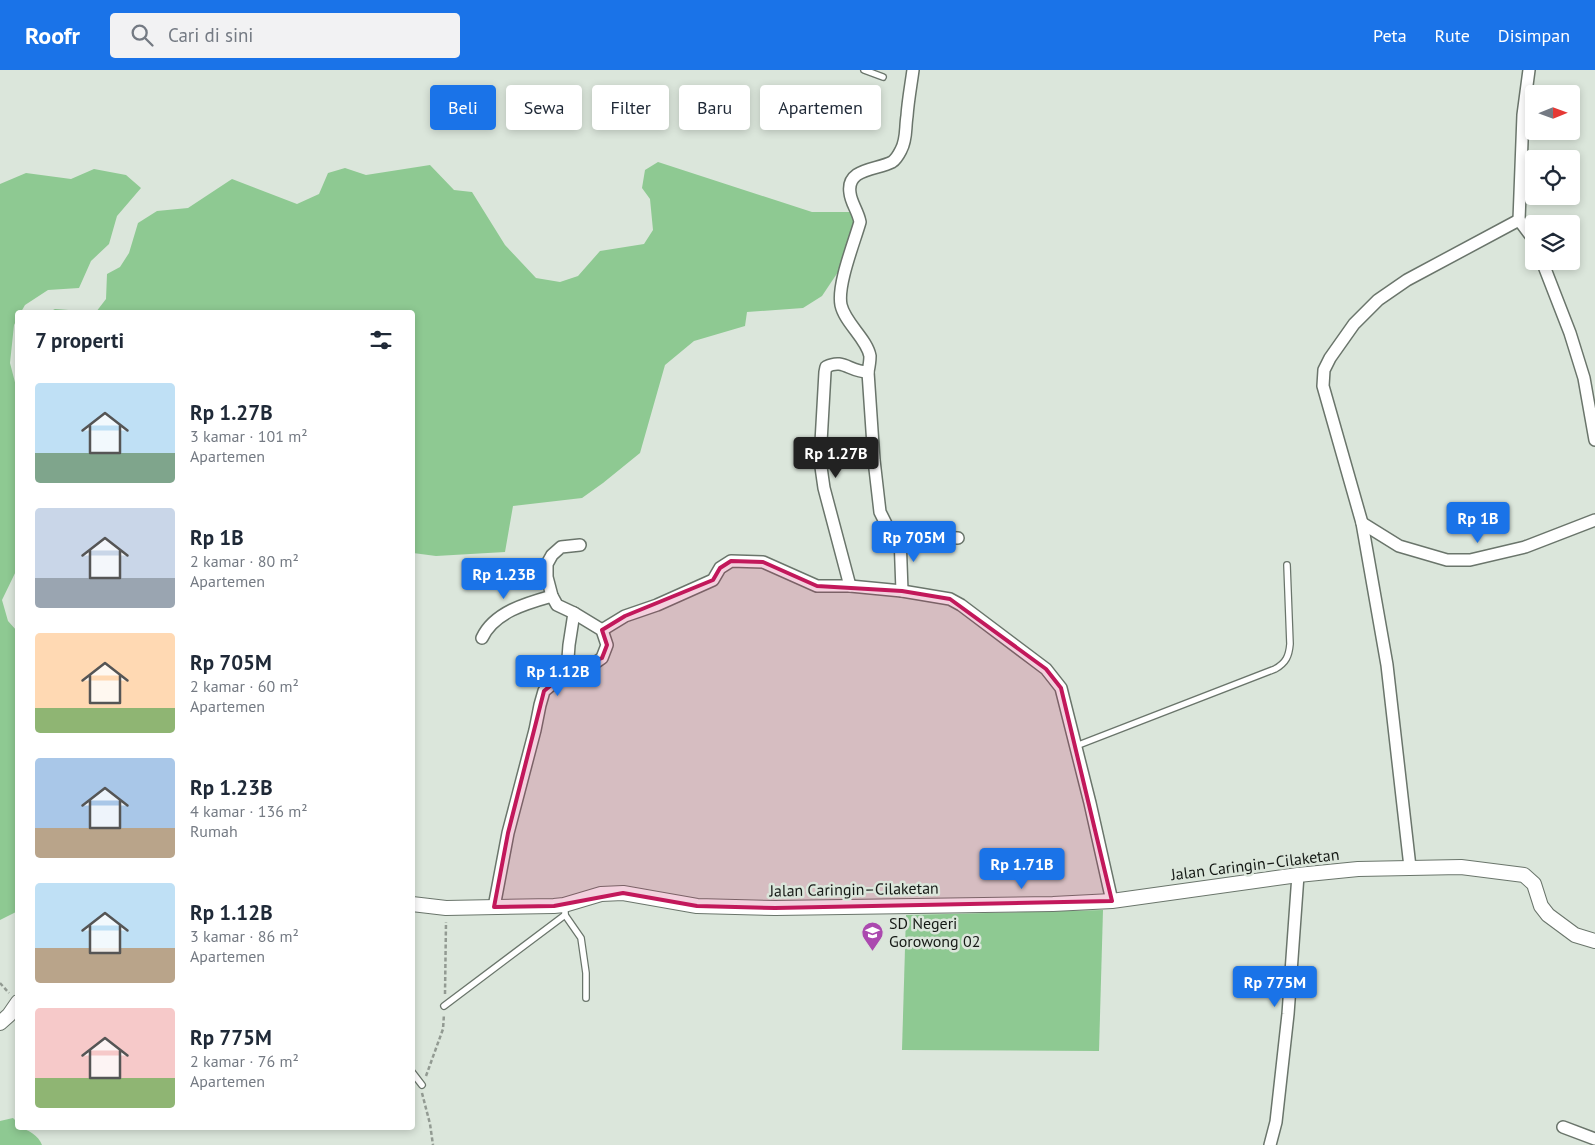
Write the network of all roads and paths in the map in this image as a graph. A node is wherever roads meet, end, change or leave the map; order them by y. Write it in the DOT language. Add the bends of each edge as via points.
graph roads {
  1 [pos="864,70"];
  2 [pos="913,70"];
  3 [pos="1529,70"];
  4 [pos="883,77"];
  5 [pos="1519,220"];
  6 [pos="1525,228"];
  7 [pos="1546,270"];
  8 [pos="868,372"];
  9 [pos="1595,440"];
  10 [pos="1595,520"];
  11 [pos="1362,523"];
  12 [pos="900,536"];
  13 [pos="958,538"];
  14 [pos="580,545"];
  15 [pos="1287,566"];
  16 [pos="850,586"];
  17 [pos="902,591"];
  18 [pos="552,596"];
  19 [pos="574,613"];
  20 [pos="602,630"];
  21 [pos="482,638"];
  22 [pos="568,672"];
  23 [pos="1076,746"];
  24 [pos="1410,867"];
  25 [pos="1298,875"];
  26 [pos="1112,900"];
  27 [pos="415,904"];
  28 [pos="494,907"];
  29 [pos="446,908"];
  30 [pos="565,910"];
  31 [pos="1595,941"];
  32 [pos="586,998"];
  33 [pos="15,1006"];
  34 [pos="444,1006"];
  35 [pos="0,1023"];
  36 [pos="415,1076"];
  37 [pos="422,1084"];
  38 [pos="1563,1127"];
  39 [pos="1595,1138"];
  40 [pos="432,1145"];
  41 [pos="1270,1145"];
  1 -- 4 [label="lane"];
  2 -- 8 [label="street" via="906,139 901,151 893,162 862,171 850,184 850,194 860,222 843,281 841,304 868,350"];
  3 -- 5 [label="street" via="1523,115"];
  5 -- 6 [label="street"];
  5 -- 11 [label="street" via="1407,280 1378,300 1354,324 1330,358 1322,386"];
  7 -- 9 [label="street" via="1584,378"];
  8 -- 12 [label="street" via="880,512 888,528"];
  8 -- 16 [label="street" via="834,363 826,367 825,372 820,460 824,488"];
  10 -- 11 [label="street" via="1525,547 1470,560 1447,560 1399,546"];
  11 -- 24 [label="street" via="1386,665"];
  12 -- 13 [label="street"];
  12 -- 17 [label="street"];
  14 -- 18 [label="street" via="561,547 552,555 547,578"];
  15 -- 23 [label="lane" via="1290,644 1289,655 1283,664"];
  16 -- 17 [label="street"];
  16 -- 20 [label="street" via="817,586 763,562 731,561 720,568 713,580 625,616"];
  17 -- 23 [label="street" via="950,599 962,605 1046,669 1061,688"];
  18 -- 19 [label="street" via="557,605"];
  18 -- 21 [label="street" via="522,604 487,628"];
  19 -- 20 [label="street"];
  19 -- 22 [label="street"];
  20 -- 22 [label="street" via="607,644 602,658 592,665"];
  22 -- 28 [label="street" via="544,692 508,833"];
  23 -- 26 [label="street"];
  24 -- 25 [label="street, Jalan Caringin–Cilaketan"];
  24 -- 31 [label="street, Jalan Caringin–Cilaketan" via="1461,867 1524,875 1534,884 1541,906 1548,915 1575,935"];
  25 -- 26 [label="street, Jalan Caringin–Cilaketan"];
  25 -- 41 [label="street" via="1287,1024 1276,1122"];
  26 -- 30 [label="street, Jalan Caringin–Cilaketan" via="775,908 697,906 623,892 601,894"];
  27 -- 29 [label="street, Jalan Caringin–Cilaketan"];
  28 -- 29 [label="street, Jalan Caringin–Cilaketan"];
  28 -- 30 [label="street, Jalan Caringin–Cilaketan"];
  29 -- 34 [label="path"];
  30 -- 32 [label="lane" via="581,938"];
  30 -- 34 [label="lane"];
  33 -- 35 [label="street"];
  34 -- 37 [label="path" via="443,1029"];
  36 -- 37 [label="lane"];
  37 -- 40 [label="path"];
  38 -- 39 [label="street"];
}
